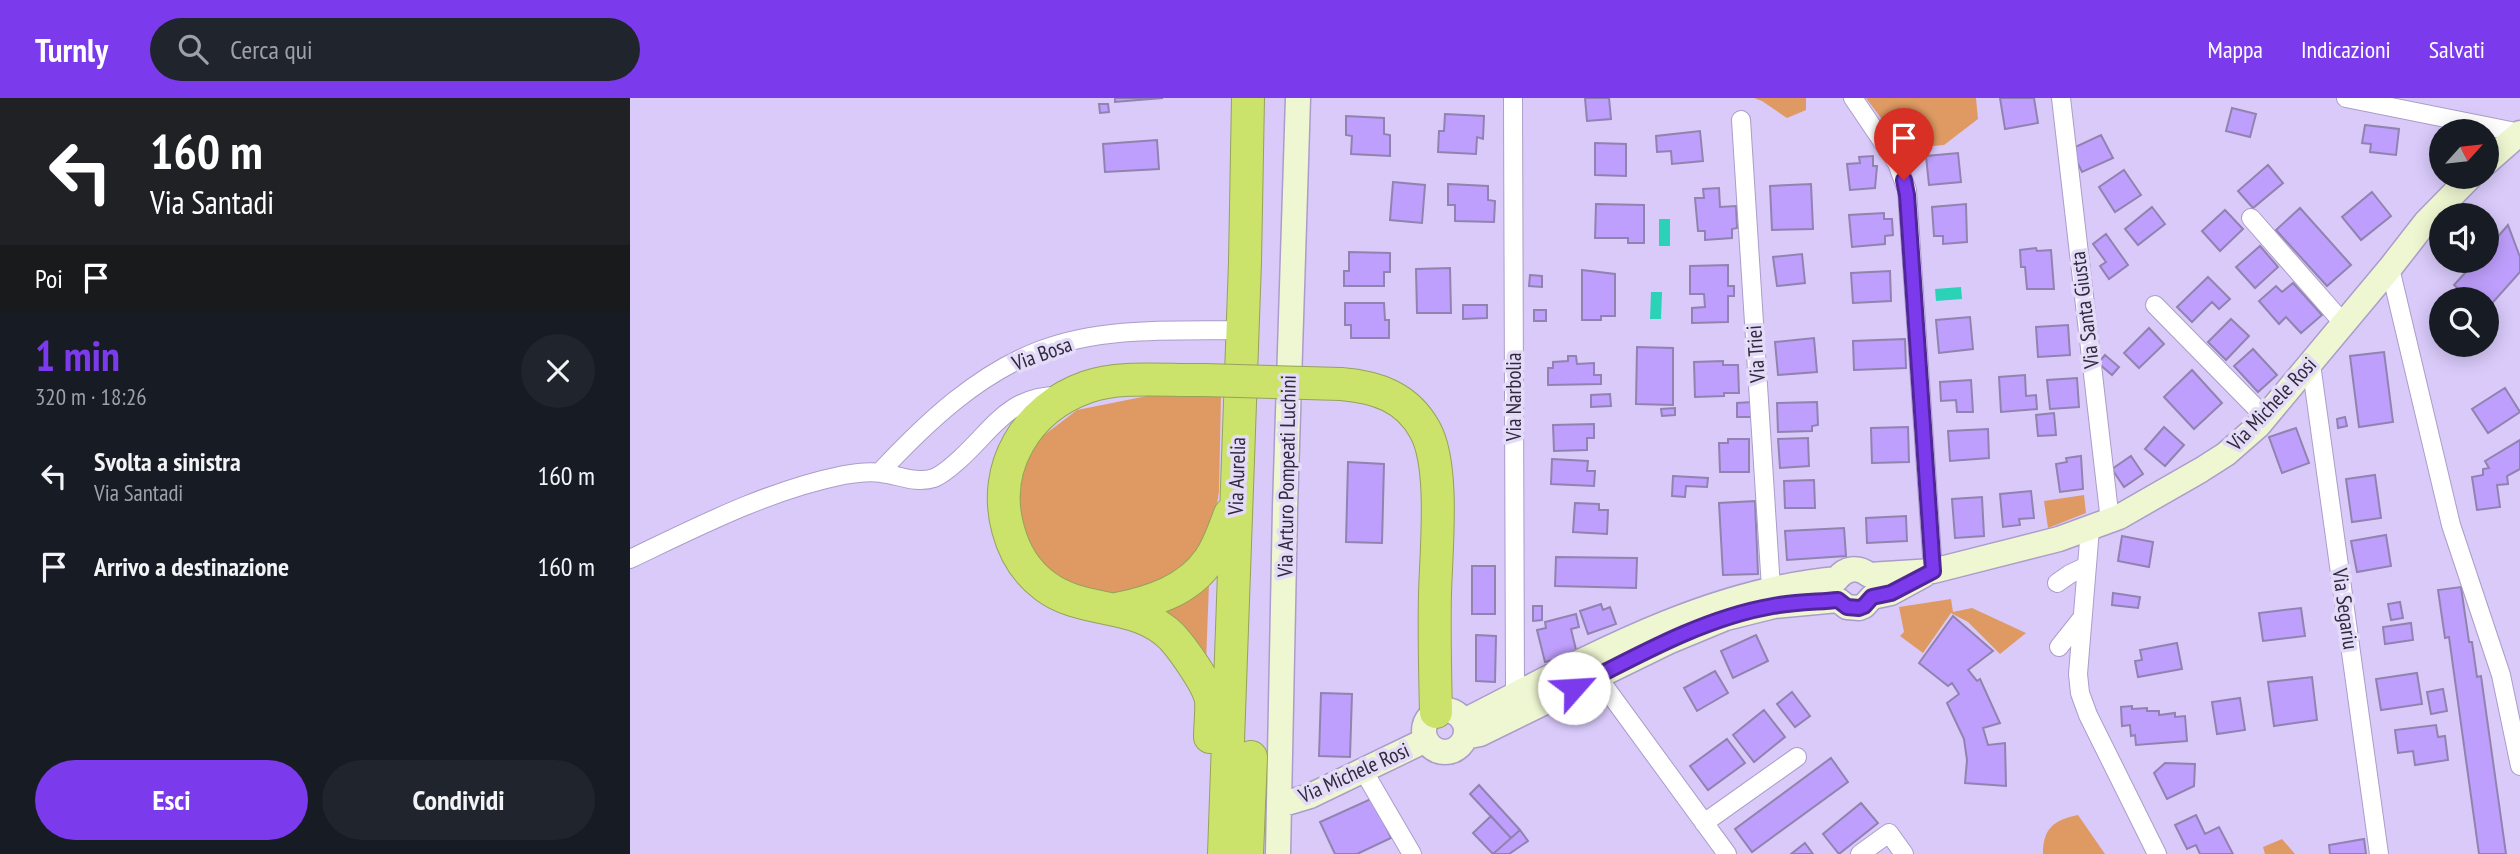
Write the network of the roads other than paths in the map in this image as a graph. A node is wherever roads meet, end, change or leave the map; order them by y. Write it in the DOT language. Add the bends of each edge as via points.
graph roads {
  1 [pos="1248,98"];
  2 [pos="1270,98"];
  3 [pos="1298,98"];
  4 [pos="1513,98"];
  5 [pos="1853,98"];
  6 [pos="2061,98"];
  7 [pos="2346,98"];
  8 [pos="1741,120"];
  9 [pos="2520,133"];
  10 [pos="2499,151"];
  11 [pos="2458,189"];
  12 [pos="2251,218"];
  13 [pos="2390,268"];
  14 [pos="2155,305"];
  15 [pos="2344,324"];
  16 [pos="1243,330"];
  17 [pos="2311,364"];
  18 [pos="1067,396"];
  19 [pos="2265,418"];
  20 [pos="880,472"];
  21 [pos="1236,500"];
  22 [pos="2100,525"];
  23 [pos="630,559"];
  24 [pos="2087,566"];
  25 [pos="1933,571"];
  26 [pos="2057,583"];
  27 [pos="1871,586"];
  28 [pos="1771,588"];
  29 [pos="1837,590"];
  30 [pos="1117,609"];
  31 [pos="2082,618"];
  32 [pos="2059,648"];
  33 [pos="1597,676"];
  34 [pos="1515,695"];
  35 [pos="1211,698"];
  36 [pos="1448,728"];
  37 [pos="1797,757"];
  38 [pos="2520,766"];
  39 [pos="1363,770"];
  40 [pos="1280,805"];
  41 [pos="1704,823"];
  42 [pos="1207,854"];
  43 [pos="1224,854"];
  44 [pos="1247,854"];
  45 [pos="1278,854"];
  46 [pos="1412,854"];
  47 [pos="1727,854"];
  48 [pos="1860,854"];
  49 [pos="1904,854"];
  50 [pos="2157,854"];
  51 [pos="2379,854"];
  1 -- 16 [label="highway, Via Aurelia"];
  2 -- 44 [label="highway, Via Aurelia"];
  3 -- 40 [label="street, Via Arturo Pompeati Luchini"];
  4 -- 34 [label="street, Via Narbolia"];
  5 -- 25 [label="street" via="1897,163 1907,190"];
  6 -- 22 [label="street, Via Santa Giusta"];
  7 -- 9 [label="street"];
  8 -- 28 [label="street, Via Triei"];
  9 -- 10 [label="street"];
  11 -- 13 [label="street, Via Michele Rosi"];
  12 -- 15 [label="street"];
  13 -- 15 [label="street, Via Michele Rosi"];
  13 -- 38 [label="street" via="2451,525 2505,688"];
  14 -- 19 [label="street"];
  15 -- 17 [label="street, Via Michele Rosi"];
  16 -- 20 [label="street, Via Bosa" via="1116,334 1041,350 961,396"];
  16 -- 21 [label="highway, Via Aurelia"];
  17 -- 19 [label="street, Via Michele Rosi"];
  17 -- 51 [label="street, Via Segariu"];
  18 -- 20 [label="street, Via Bosa" via="1035,397 1017,405 936,477 915,480"];
  18 -- 30 [label="highway" via="1027,428 1012,453 1004,482 1004,514 1023,563 1045,586 1068,599"];
  18 -- 36 [label="highway, bridge" via="1109,382 1204,380 1341,384 1379,390 1400,400 1417,418 1434,450 1434,645"];
  19 -- 22 [label="street, Via Michele Rosi" via="2201,471"];
  20 -- 23 [label="street, Via Bosa" via="804,485 729,512"];
  21 -- 30 [label="highway" via="1213,554 1195,575 1150,601"];
  21 -- 35 [label="highway" via="1220,587"];
  21 -- 43 [label="highway, Via Aurelia"];
  22 -- 24 [label="street, Via Santa Giusta"];
  22 -- 25 [label="street, Via Michele Rosi" via="2059,540"];
  24 -- 26 [label="street"];
  24 -- 31 [label="street, Via Santa Giusta"];
  25 -- 27 [label="street, Via Michele Rosi" via="1891,593"];
  27 -- 29 [label="street, Via Michele Rosi" via="1864,571 1852,569 1846,571"];
  27 -- 29 [label="street, Via Michele Rosi" via="1864,606 1853,608"];
  28 -- 29 [label="street, Via Michele Rosi"];
  28 -- 34 [label="street, Via Michele Rosi" via="1659,627"];
  29 -- 33 [label="street, Via Michele Rosi" via="1727,618"];
  30 -- 35 [label="highway" via="1156,624 1174,639"];
  31 -- 32 [label="street"];
  31 -- 50 [label="street, Via Santa Giusta" via="2078,674 2082,701"];
  33 -- 36 [label="street, Via Michele Rosi" via="1480,734"];
  33 -- 41 [label="street"];
  34 -- 36 [label="street, Via Michele Rosi"];
  35 -- 42 [label="highway"];
  36 -- 39 [label="street, Via Michele Rosi"];
  37 -- 41 [label="street"];
  39 -- 40 [label="street, Via Michele Rosi"];
  39 -- 46 [label="street"];
  40 -- 45 [label="street, Via Arturo Pompeati Luchini"];
  41 -- 47 [label="street"];
  48 -- 49 [label="street" via="1889,833"];
}
